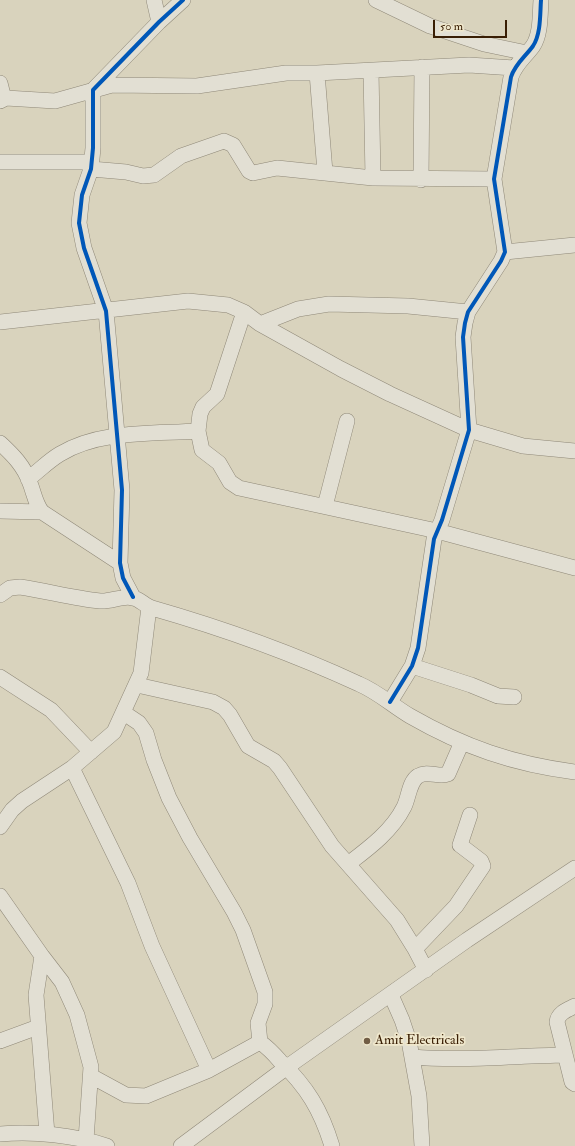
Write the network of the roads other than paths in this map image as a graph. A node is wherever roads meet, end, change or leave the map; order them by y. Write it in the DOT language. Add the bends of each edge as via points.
graph roads {
  1 [pos="154,0"];
  2 [pos="183,0"];
  3 [pos="376,0"];
  4 [pos="541,0"];
  5 [pos="158,22"];
  6 [pos="527,53"];
  7 [pos="422,67"];
  8 [pos="514,68"];
  9 [pos="371,71"];
  10 [pos="317,73"];
  11 [pos="0,83"];
  12 [pos="93,90"];
  13 [pos="3,99"];
  14 [pos="0,162"];
  15 [pos="91,165"];
  16 [pos="325,172"];
  17 [pos="373,178"];
  18 [pos="494,179"];
  19 [pos="421,180"];
  20 [pos="575,245"];
  21 [pos="505,252"];
  22 [pos="106,311"];
  23 [pos="244,312"];
  24 [pos="468,312"];
  25 [pos="0,322"];
  26 [pos="260,324"];
  27 [pos="347,421"];
  28 [pos="469,430"];
  29 [pos="198,431"];
  30 [pos="118,436"];
  31 [pos="0,443"];
  32 [pos="575,451"];
  33 [pos="28,479"];
  34 [pos="325,506"];
  35 [pos="0,511"];
  36 [pos="42,512"];
  37 [pos="437,531"];
  38 [pos="120,563"];
  39 [pos="575,568"];
  40 [pos="0,595"];
  41 [pos="133,598"];
  42 [pos="149,607"];
  43 [pos="412,666"];
  44 [pos="0,677"];
  45 [pos="137,685"];
  46 [pos="514,697"];
  47 [pos="390,702"];
  48 [pos="124,713"];
  49 [pos="462,742"];
  50 [pos="91,752"];
  51 [pos="72,768"];
  52 [pos="575,772"];
  53 [pos="470,815"];
  54 [pos="0,827"];
  55 [pos="348,864"];
  56 [pos="575,868"];
  57 [pos="0,896"];
  58 [pos="415,948"];
  59 [pos="42,956"];
  60 [pos="426,970"];
  61 [pos="391,995"];
  62 [pos="575,1006"];
  63 [pos="38,1027"];
  64 [pos="0,1041"];
  65 [pos="260,1042"];
  66 [pos="564,1055"];
  67 [pos="412,1057"];
  68 [pos="287,1067"];
  69 [pos="209,1070"];
  70 [pos="91,1076"];
  71 [pos="575,1084"];
  72 [pos="0,1134"];
  73 [pos="47,1134"];
  74 [pos="86,1140"];
  75 [pos="107,1146"];
  76 [pos="181,1146"];
  77 [pos="332,1146"];
  78 [pos="422,1146"];
  1 -- 5 [label="street"];
  2 -- 5 [label="street"];
  3 -- 6 [label="street" via="430,26 484,44"];
  4 -- 6 [label="street" via="538,33 534,45"];
  5 -- 12 [label="street"];
  6 -- 8 [label="street"];
  7 -- 8 [label="street" via="469,65"];
  7 -- 9 [label="street"];
  7 -- 19 [label="street"];
  8 -- 18 [label="street"];
  9 -- 10 [label="street"];
  9 -- 17 [label="street"];
  10 -- 12 [label="street" via="286,72 197,86 120,84"];
  10 -- 16 [label="street"];
  11 -- 13 [label="street"];
  12 -- 13 [label="street" via="55,101"];
  12 -- 15 [label="street"];
  14 -- 15 [label="street"];
  15 -- 16 [label="street" via="143,176 154,175 181,156 224,141 233,145 251,172 277,168"];
  15 -- 22 [label="street" via="82,195 79,223 84,248"];
  16 -- 17 [label="street"];
  17 -- 19 [label="street"];
  18 -- 19 [label="street"];
  18 -- 21 [label="street"];
  20 -- 21 [label="street"];
  21 -- 24 [label="street"];
  22 -- 23 [label="street" via="188,301 228,305"];
  22 -- 25 [label="street"];
  22 -- 30 [label="street"];
  23 -- 26 [label="street"];
  23 -- 29 [label="street" via="217,394 201,410"];
  24 -- 26 [label="street" via="408,306 329,304 298,309"];
  24 -- 28 [label="street" via="463,337"];
  26 -- 28 [label="street" via="390,394"];
  27 -- 34 [label="street"];
  28 -- 32 [label="street" via="524,446"];
  28 -- 37 [label="street"];
  29 -- 30 [label="street"];
  29 -- 34 [label="street" via="202,450 219,462 232,484 239,488"];
  30 -- 33 [label="street" via="96,440 66,451 53,458"];
  30 -- 38 [label="street" via="122,490"];
  31 -- 33 [label="street" via="22,465"];
  33 -- 36 [label="street" via="36,505"];
  34 -- 37 [label="street"];
  35 -- 36 [label="street"];
  36 -- 38 [label="street"];
  37 -- 39 [label="street"];
  37 -- 43 [label="street" via="432,548 419,641"];
  38 -- 41 [label="street" via="123,578"];
  40 -- 41 [label="street" via="10,588 20,587 102,601"];
  41 -- 42 [label="street"];
  42 -- 45 [label="street" via="143,665"];
  42 -- 47 [label="street" via="252,640 360,684"];
  43 -- 46 [label="street" via="464,682 498,696"];
  43 -- 47 [label="street"];
  44 -- 50 [label="street" via="51,710"];
  45 -- 48 [label="street"];
  45 -- 55 [label="street" via="213,702 224,708 248,746 274,761 280,768 332,846"];
  47 -- 49 [label="street" via="410,716"];
  48 -- 50 [label="street" via="114,732"];
  48 -- 65 [label="street" via="139,723 146,733 169,798 241,925 265,992 265,1004 258,1023"];
  49 -- 52 [label="street" via="525,764"];
  49 -- 55 [label="street" via="448,774 428,773 416,778 403,808 393,823 381,837"];
  50 -- 51 [label="street"];
  51 -- 54 [label="street" via="22,801"];
  51 -- 69 [label="street" via="128,883 152,946"];
  53 -- 58 [label="street" via="460,845 481,861 483,866 456,906"];
  55 -- 58 [label="street" via="390,910"];
  56 -- 60 [label="street"];
  57 -- 59 [label="street"];
  58 -- 60 [label="street"];
  59 -- 63 [label="street" via="36,990"];
  59 -- 70 [label="street" via="70,996 88,1050"];
  60 -- 61 [label="street"];
  61 -- 67 [label="street" via="406,1030"];
  61 -- 68 [label="street"];
  62 -- 66 [label="street" via="557,1018"];
  63 -- 64 [label="street"];
  63 -- 73 [label="street"];
  65 -- 68 [label="street"];
  65 -- 69 [label="street"];
  66 -- 67 [label="street" via="464,1060"];
  66 -- 71 [label="street" via="572,1082"];
  67 -- 78 [label="street" via="420,1104"];
  68 -- 76 [label="street"];
  68 -- 77 [label="street" via="295,1073 311,1096"];
  69 -- 70 [label="street" via="142,1097 122,1094"];
  70 -- 74 [label="street"];
  72 -- 73 [label="street"];
  73 -- 74 [label="street"];
  74 -- 75 [label="street"];
}
